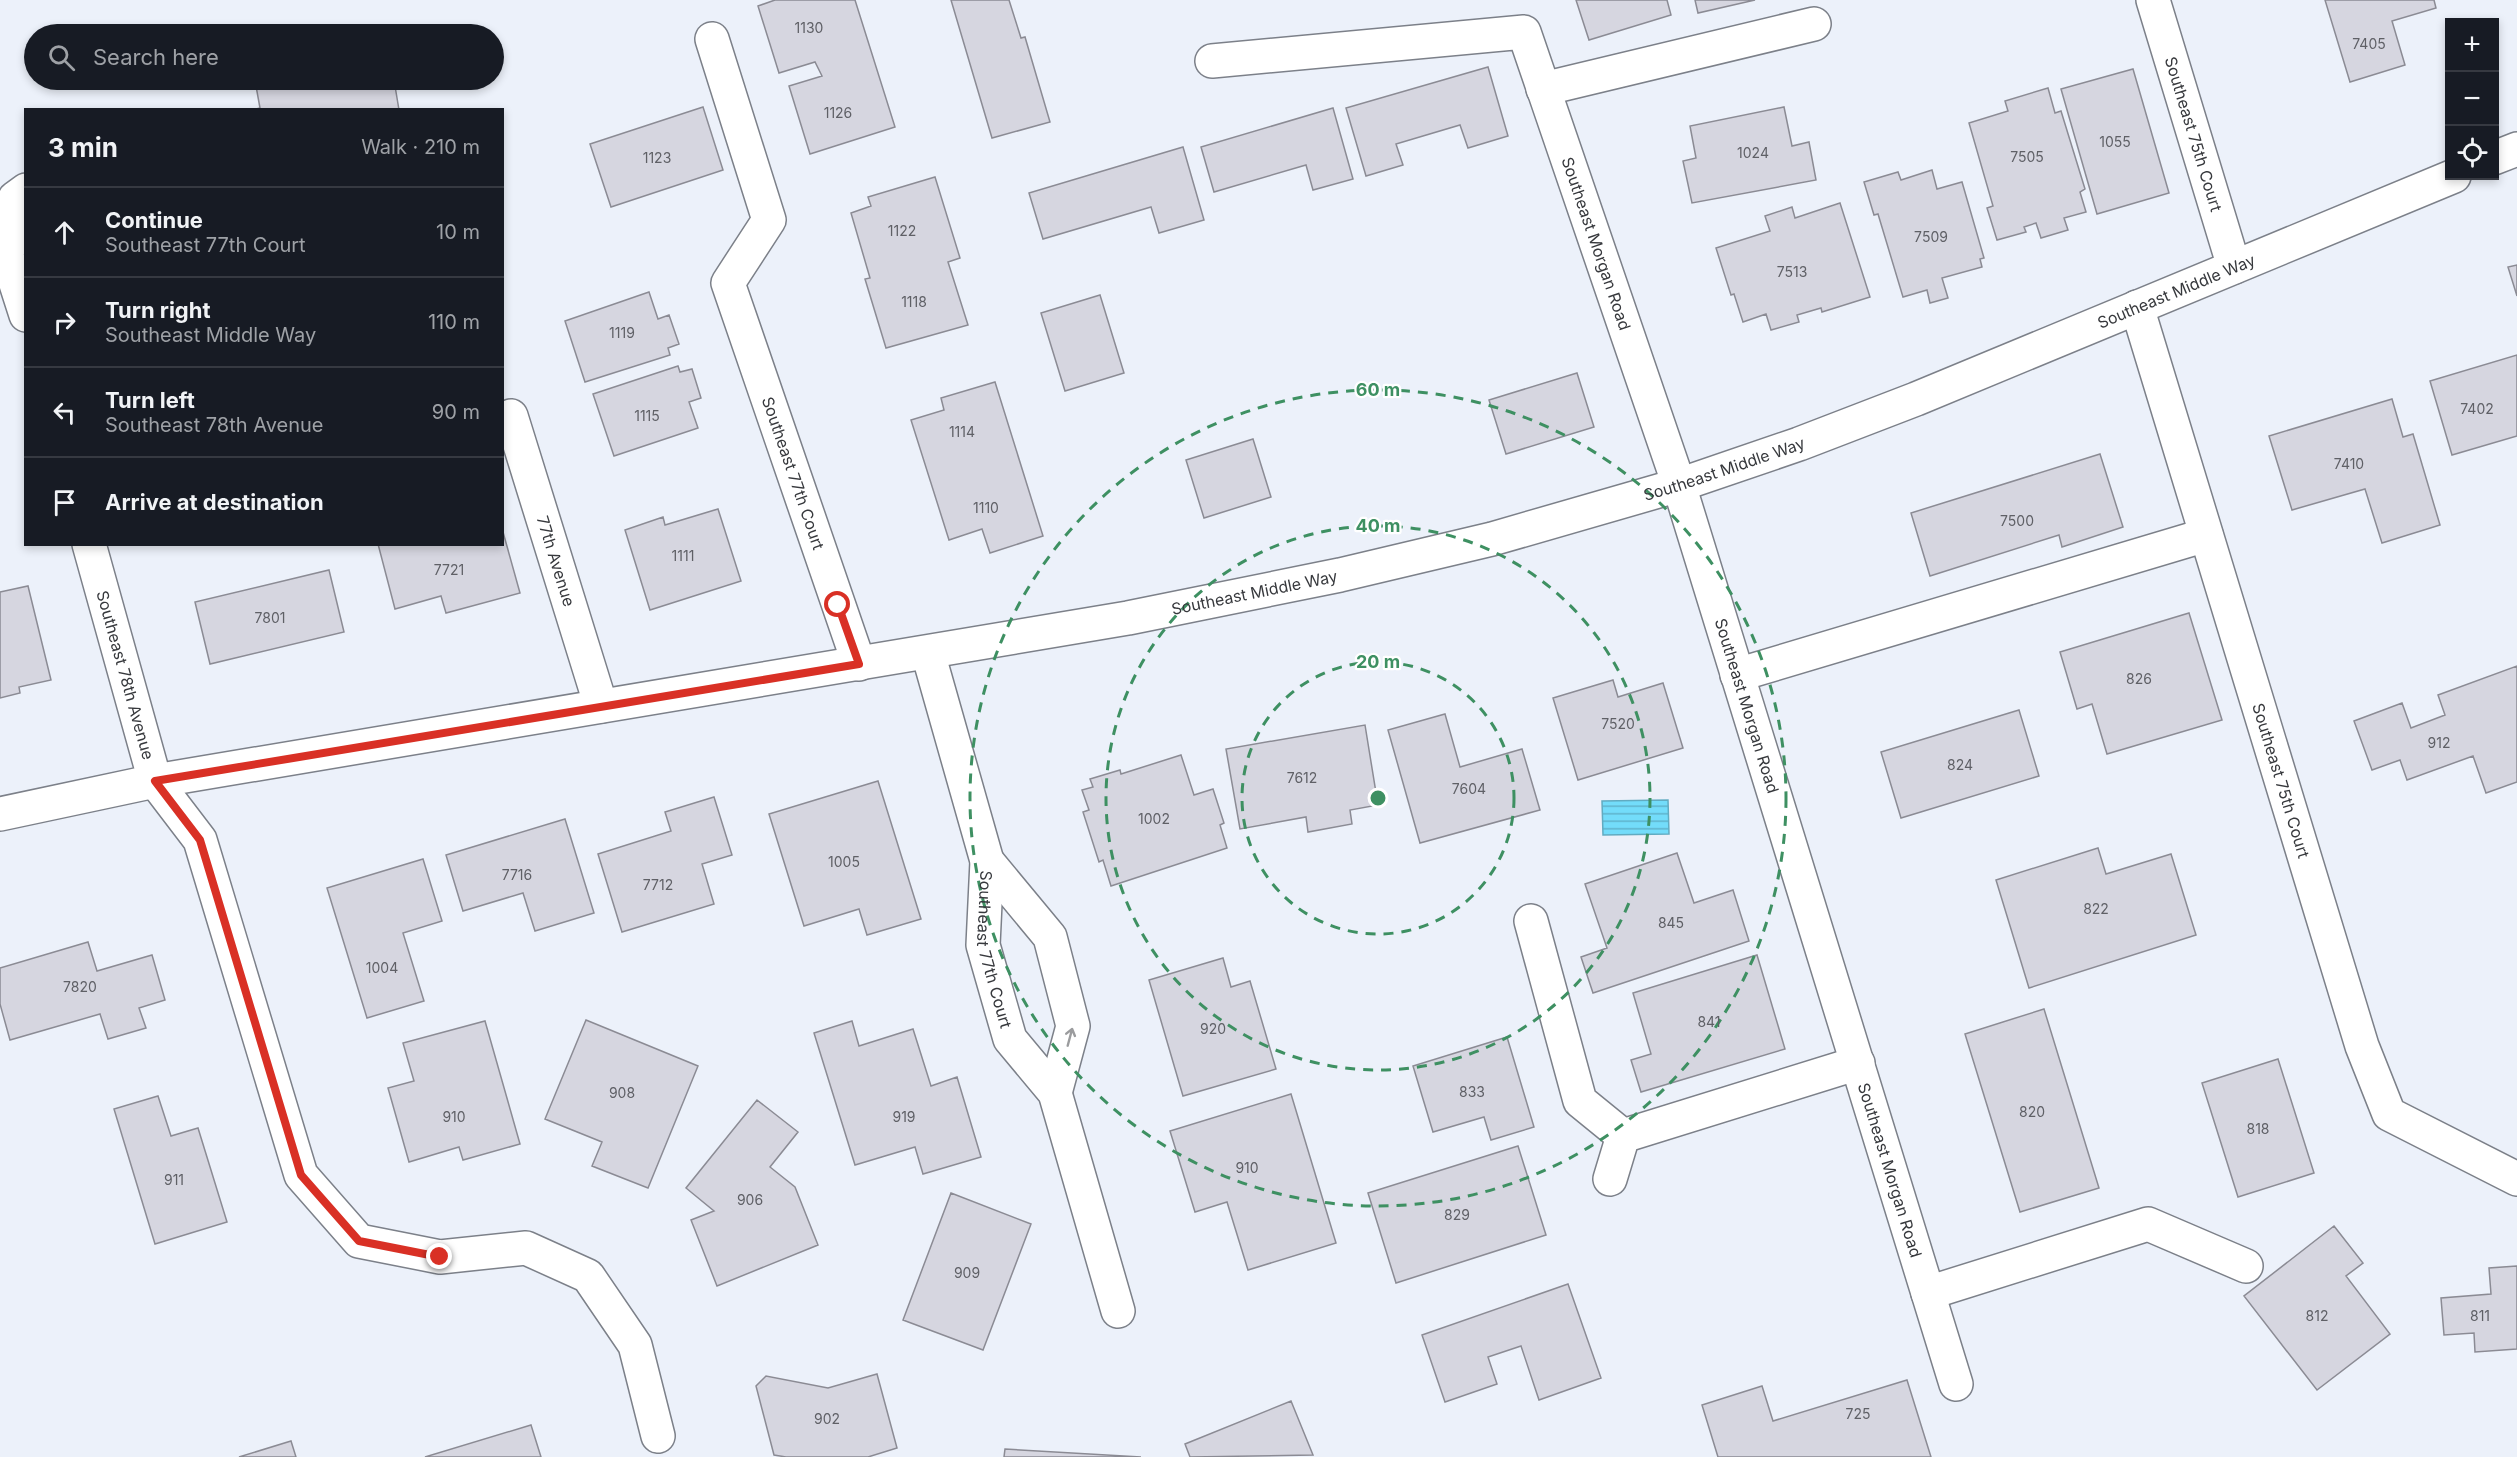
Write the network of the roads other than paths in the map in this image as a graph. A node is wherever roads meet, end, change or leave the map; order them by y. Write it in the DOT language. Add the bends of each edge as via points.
graph roads {
  1 [pos="2153,0"];
  2 [pos="1814,24"];
  3 [pos="712,39"];
  4 [pos="1212,61"];
  5 [pos="1543,89"];
  6 [pos="2517,149"];
  7 [pos="2499,156"];
  8 [pos="2445,180"];
  9 [pos="24,191"];
  10 [pos="2234,267"];
  11 [pos="2137,307"];
  12 [pos="24,309"];
  13 [pos="511,416"];
  14 [pos="1678,485"];
  15 [pos="2206,535"];
  16 [pos="90,546"];
  17 [pos="928,653"];
  18 [pos="859,664"];
  19 [pos="1737,675"];
  20 [pos="601,706"];
  21 [pos="155,781"];
  22 [pos="0,814"];
  23 [pos="987,861"];
  24 [pos="1531,921"];
  25 [pos="1858,1063"];
  26 [pos="1055,1093"];
  27 [pos="1623,1136"];
  28 [pos="1610,1179"];
  29 [pos="2517,1179"];
  30 [pos="2246,1266"];
  31 [pos="1928,1293"];
  32 [pos="1118,1311"];
  33 [pos="1956,1384"];
  34 [pos="658,1436"];
  1 -- 10 [label="street, Southeast 75th Court"];
  2 -- 5 [label="street"];
  3 -- 18 [label="street, Southeast 77th Court" via="769,220 728,283"];
  4 -- 5 [label="street, Southeast Morgan Road" via="1524,32"];
  5 -- 14 [label="street, Southeast Morgan Road"];
  6 -- 7 [label="street"];
  8 -- 10 [label="street, Southeast Middle Way"];
  9 -- 12 [label="street" via="15,198 7,256"];
  10 -- 11 [label="street, Southeast Middle Way"];
  11 -- 14 [label="street, Southeast Middle Way" via="1863,419"];
  11 -- 15 [label="street, Southeast 75th Court"];
  13 -- 20 [label="street, 77th Avenue"];
  14 -- 17 [label="street, Southeast Middle Way" via="1492,539 1340,575"];
  14 -- 19 [label="street, Southeast Morgan Road"];
  15 -- 19 [label="street"];
  15 -- 29 [label="street, Southeast 75th Court" via="2362,1047 2389,1114"];
  16 -- 21 [label="street, Southeast 78th Avenue"];
  17 -- 18 [label="street, Southeast Middle Way"];
  17 -- 23 [label="street, Southeast 77th Court"];
  18 -- 20 [label="street, Southeast Middle Way"];
  19 -- 25 [label="street, Southeast Morgan Road"];
  20 -- 21 [label="street, Southeast Middle Way"];
  21 -- 22 [label="street, Southeast Middle Way"];
  21 -- 34 [label="street, Southeast 78th Avenue" via="200,840 301,1175 359,1241 440,1257 526,1248 588,1276 635,1345"];
  23 -- 26 [label="street, Southeast 77th Court" via="983,945 1010,1039"];
  26 -- 23 [label="street, Southeast 77th Court, one-way" via="1073,1026 1050,937"];
  24 -- 27 [label="street" via="1580,1101"];
  25 -- 27 [label="street"];
  25 -- 31 [label="street, Southeast Morgan Road"];
  26 -- 32 [label="street, Southeast 77th Court"];
  27 -- 28 [label="street"];
  30 -- 31 [label="street" via="2148,1224"];
  31 -- 33 [label="street, Southeast Morgan Road"];
}
